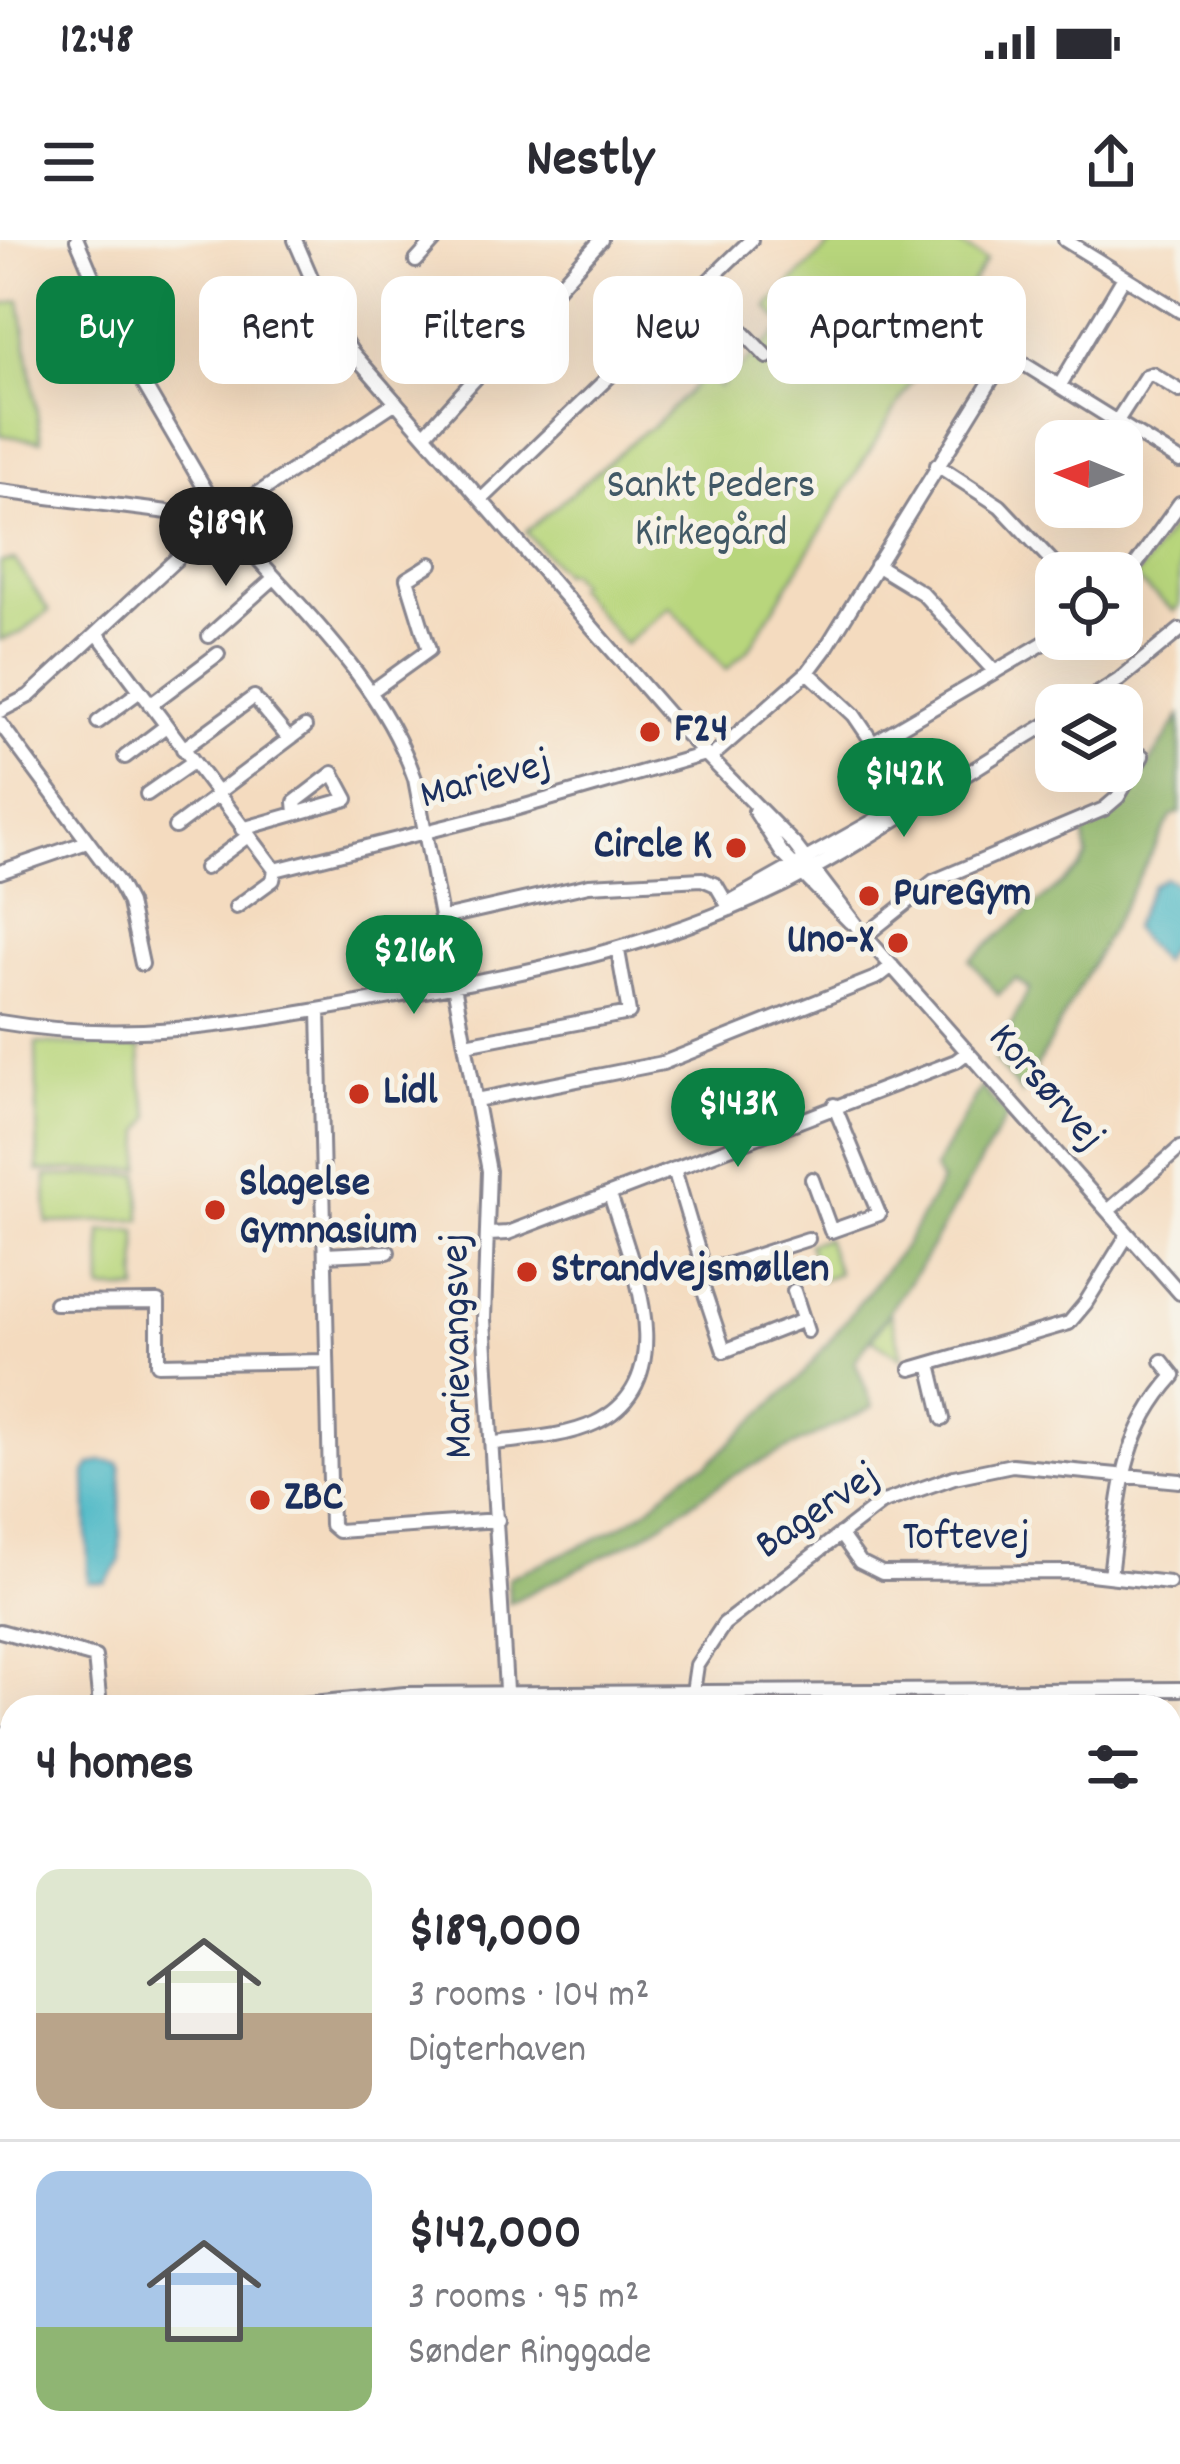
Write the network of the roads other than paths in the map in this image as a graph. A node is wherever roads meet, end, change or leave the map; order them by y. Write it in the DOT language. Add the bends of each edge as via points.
graph roads {
  1 [pos="77,240"];
  2 [pos="295,240"];
  3 [pos="436,240"];
  4 [pos="602,240"];
  5 [pos="751,240"];
  6 [pos="1065,240"];
  7 [pos="416,261"];
  8 [pos="714,276"];
  9 [pos="1124,277"];
  10 [pos="1180,311"];
  11 [pos="743,332"];
  12 [pos="767,357"];
  13 [pos="1026,364"];
  14 [pos="601,384"];
  15 [pos="988,384"];
  16 [pos="1060,385"];
  17 [pos="1180,391"];
  18 [pos="396,402"];
  19 [pos="1116,420"];
  20 [pos="1119,420"];
  21 [pos="425,434"];
  22 [pos="1143,437"];
  23 [pos="1180,460"];
  24 [pos="937,465"];
  25 [pos="0,491"];
  26 [pos="481,500"];
  27 [pos="1180,503"];
  28 [pos="233,510"];
  29 [pos="211,517"];
  30 [pos="231,529"];
  31 [pos="1043,552"];
  32 [pos="1143,555"];
  33 [pos="431,564"];
  34 [pos="876,565"];
  35 [pos="274,578"];
  36 [pos="1180,630"];
  37 [pos="97,633"];
  38 [pos="209,636"];
  39 [pos="1035,648"];
  40 [pos="218,654"];
  41 [pos="808,672"];
  42 [pos="995,672"];
  43 [pos="1111,684"];
  44 [pos="140,691"];
  45 [pos="372,691"];
  46 [pos="150,705"];
  47 [pos="0,711"];
  48 [pos="0,722"];
  49 [pos="98,722"];
  50 [pos="166,726"];
  51 [pos="305,727"];
  52 [pos="1035,731"];
  53 [pos="290,739"];
  54 [pos="183,749"];
  55 [pos="708,756"];
  56 [pos="125,757"];
  57 [pos="193,761"];
  58 [pos="968,770"];
  59 [pos="1121,792"];
  60 [pos="147,794"];
  61 [pos="217,794"];
  62 [pos="296,813"];
  63 [pos="176,826"];
  64 [pos="426,831"];
  65 [pos="245,832"];
  66 [pos="87,842"];
  67 [pos="803,866"];
  68 [pos="205,868"];
  69 [pos="279,871"];
  70 [pos="0,872"];
  71 [pos="236,908"];
  72 [pos="725,909"];
  73 [pos="443,918"];
  74 [pos="862,933"];
  75 [pos="618,951"];
  76 [pos="142,964"];
  77 [pos="892,966"];
  78 [pos="455,986"];
  79 [pos="319,1010"];
  80 [pos="0,1022"];
  81 [pos="466,1044"];
  82 [pos="968,1052"];
  83 [pos="476,1100"];
  84 [pos="834,1105"];
  85 [pos="1180,1148"];
  86 [pos="674,1169"];
  87 [pos="812,1179"];
  88 [pos="610,1194"];
  89 [pos="1108,1211"];
  90 [pos="489,1234"];
  91 [pos="1128,1234"];
  92 [pos="808,1239"];
  93 [pos="388,1252"];
  94 [pos="325,1255"];
  95 [pos="703,1268"];
  96 [pos="794,1291"];
  97 [pos="1180,1293"];
  98 [pos="56,1303"];
  99 [pos="327,1361"];
  100 [pos="1162,1361"];
  101 [pos="930,1364"];
  102 [pos="911,1369"];
  103 [pos="943,1419"];
  104 [pos="494,1443"];
  105 [pos="1124,1474"];
  106 [pos="1180,1481"];
  107 [pos="498,1520"];
  108 [pos="840,1534"];
  109 [pos="1110,1576"];
  110 [pos="1168,1583"];
  111 [pos="0,1631"];
  112 [pos="1180,1689"];
  113 [pos="1021,1690"];
  114 [pos="787,1691"];
  115 [pos="507,1692"];
  116 [pos="693,1692"];
  117 [pos="99,1695"];
  118 [pos="400,1695"];
  119 [pos="787,1695"];
  120 [pos="1021,1695"];
  1 -- 29 [label="street"];
  2 -- 18 [label="street, Korsørvej" via="340,336"];
  3 -- 7 [label="street"];
  4 -- 21 [label="street"];
  5 -- 8 [label="street"];
  6 -- 9 [label="street"];
  9 -- 10 [label="street"];
  9 -- 16 [label="street"];
  11 -- 12 [label="street"];
  13 -- 16 [label="street"];
  14 -- 26 [label="street"];
  15 -- 24 [label="street"];
  16 -- 19 [label="street"];
  17 -- 20 [label="street" via="1146,376"];
  18 -- 21 [label="street, Korsørvej"];
  18 -- 28 [label="street"];
  21 -- 26 [label="street, Korsørvej"];
  22 -- 23 [label="street"];
  24 -- 31 [label="street" via="1000,506"];
  24 -- 34 [label="street"];
  25 -- 29 [label="street"];
  26 -- 55 [label="street, Korsørvej"];
  27 -- 32 [label="street"];
  28 -- 29 [label="street" via="225,505"];
  28 -- 30 [label="street"];
  29 -- 30 [label="street" via="221,532"];
  29 -- 37 [label="street"];
  30 -- 35 [label="street, Marievangsvej"];
  33 -- 45 [label="street" via="406,580 429,650"];
  34 -- 41 [label="street"];
  34 -- 42 [label="street" via="922,593"];
  35 -- 38 [label="street"];
  35 -- 45 [label="street, Marievangsvej"];
  36 -- 43 [label="street"];
  37 -- 44 [label="street"];
  37 -- 47 [label="street" via="29,696"];
  39 -- 42 [label="street"];
  40 -- 46 [label="street"];
  41 -- 42 [label="street" via="873,743"];
  41 -- 55 [label="street"];
  44 -- 46 [label="street"];
  44 -- 49 [label="street"];
  45 -- 64 [label="street, Marievangsvej" via="404,746"];
  46 -- 50 [label="street"];
  48 -- 66 [label="street"];
  50 -- 54 [label="street"];
  50 -- 56 [label="street"];
  51 -- 53 [label="street"];
  52 -- 58 [label="street"];
  53 -- 54 [label="street" via="257,700"];
  53 -- 61 [label="street"];
  54 -- 57 [label="street"];
  55 -- 64 [label="street, Marievej"];
  55 -- 67 [label="street, Korsørvej"];
  57 -- 60 [label="street"];
  57 -- 61 [label="street"];
  58 -- 67 [label="street"];
  58 -- 67 [label="street"];
  59 -- 74 [label="street" via="1104,809 934,881"];
  61 -- 63 [label="street"];
  61 -- 65 [label="street"];
  62 -- 65 [label="street"];
  64 -- 69 [label="street, Marievej"];
  64 -- 73 [label="street, Marievangsvej"];
  65 -- 68 [label="street"];
  65 -- 69 [label="street"];
  66 -- 70 [label="street"];
  66 -- 76 [label="street" via="129,903"];
  67 -- 72 [label="street"];
  67 -- 72 [label="street"];
  67 -- 74 [label="street, Korsørvej"];
  69 -- 71 [label="street"];
  72 -- 73 [label="street" via="716,885 702,879 589,885"];
  72 -- 75 [label="street"];
  73 -- 78 [label="street, Marievangsvej"];
  74 -- 77 [label="street, Korsørvej"];
  75 -- 78 [label="street"];
  75 -- 81 [label="street" via="629,1013"];
  77 -- 82 [label="street, Korsørvej"];
  77 -- 83 [label="street" via="663,1064"];
  78 -- 79 [label="street"];
  78 -- 81 [label="street, Marievangsvej"];
  79 -- 80 [label="street" via="143,1033"];
  79 -- 94 [label="street"];
  81 -- 83 [label="street, Marievangsvej"];
  82 -- 84 [label="street"];
  82 -- 89 [label="street, Korsørvej"];
  83 -- 90 [label="street, Marievangsvej"];
  84 -- 86 [label="street"];
  84 -- 87 [label="street" via="879,1214 831,1231"];
  85 -- 89 [label="street"];
  86 -- 88 [label="street"];
  86 -- 95 [label="street"];
  88 -- 90 [label="street"];
  88 -- 104 [label="street" via="642,1310 638,1380 598,1422"];
  89 -- 91 [label="street, Korsørvej"];
  90 -- 104 [label="street, Marievangsvej" via="484,1319"];
  91 -- 97 [label="street, Korsørvej"];
  91 -- 101 [label="street" via="1069,1322"];
  92 -- 95 [label="street"];
  93 -- 94 [label="street"];
  94 -- 99 [label="street"];
  95 -- 96 [label="street" via="724,1351 805,1325"];
  98 -- 99 [label="street" via="158,1302 158,1364"];
  99 -- 107 [label="street" via="333,1528"];
  100 -- 105 [label="street" via="1174,1376 1141,1418"];
  101 -- 102 [label="street"];
  101 -- 103 [label="street"];
  104 -- 107 [label="street, Marievangsvej"];
  105 -- 106 [label="street, Bagervej"];
  105 -- 108 [label="street, Bagervej" via="988,1467 897,1495"];
  105 -- 109 [label="street"];
  107 -- 115 [label="street, Marievangsvej"];
  108 -- 109 [label="street, Toftevej" via="860,1562 882,1574"];
  108 -- 116 [label="street, Bagervej" via="724,1624 697,1665"];
  109 -- 110 [label="street, Toftevej"];
  111 -- 117 [label="street" via="95,1657"];
  112 -- 113 [label="street"];
  113 -- 114 [label="street"];
  113 -- 120 [label="street"];
  114 -- 116 [label="street"];
  114 -- 119 [label="street"];
  115 -- 116 [label="street"];
  115 -- 118 [label="street"];
}
